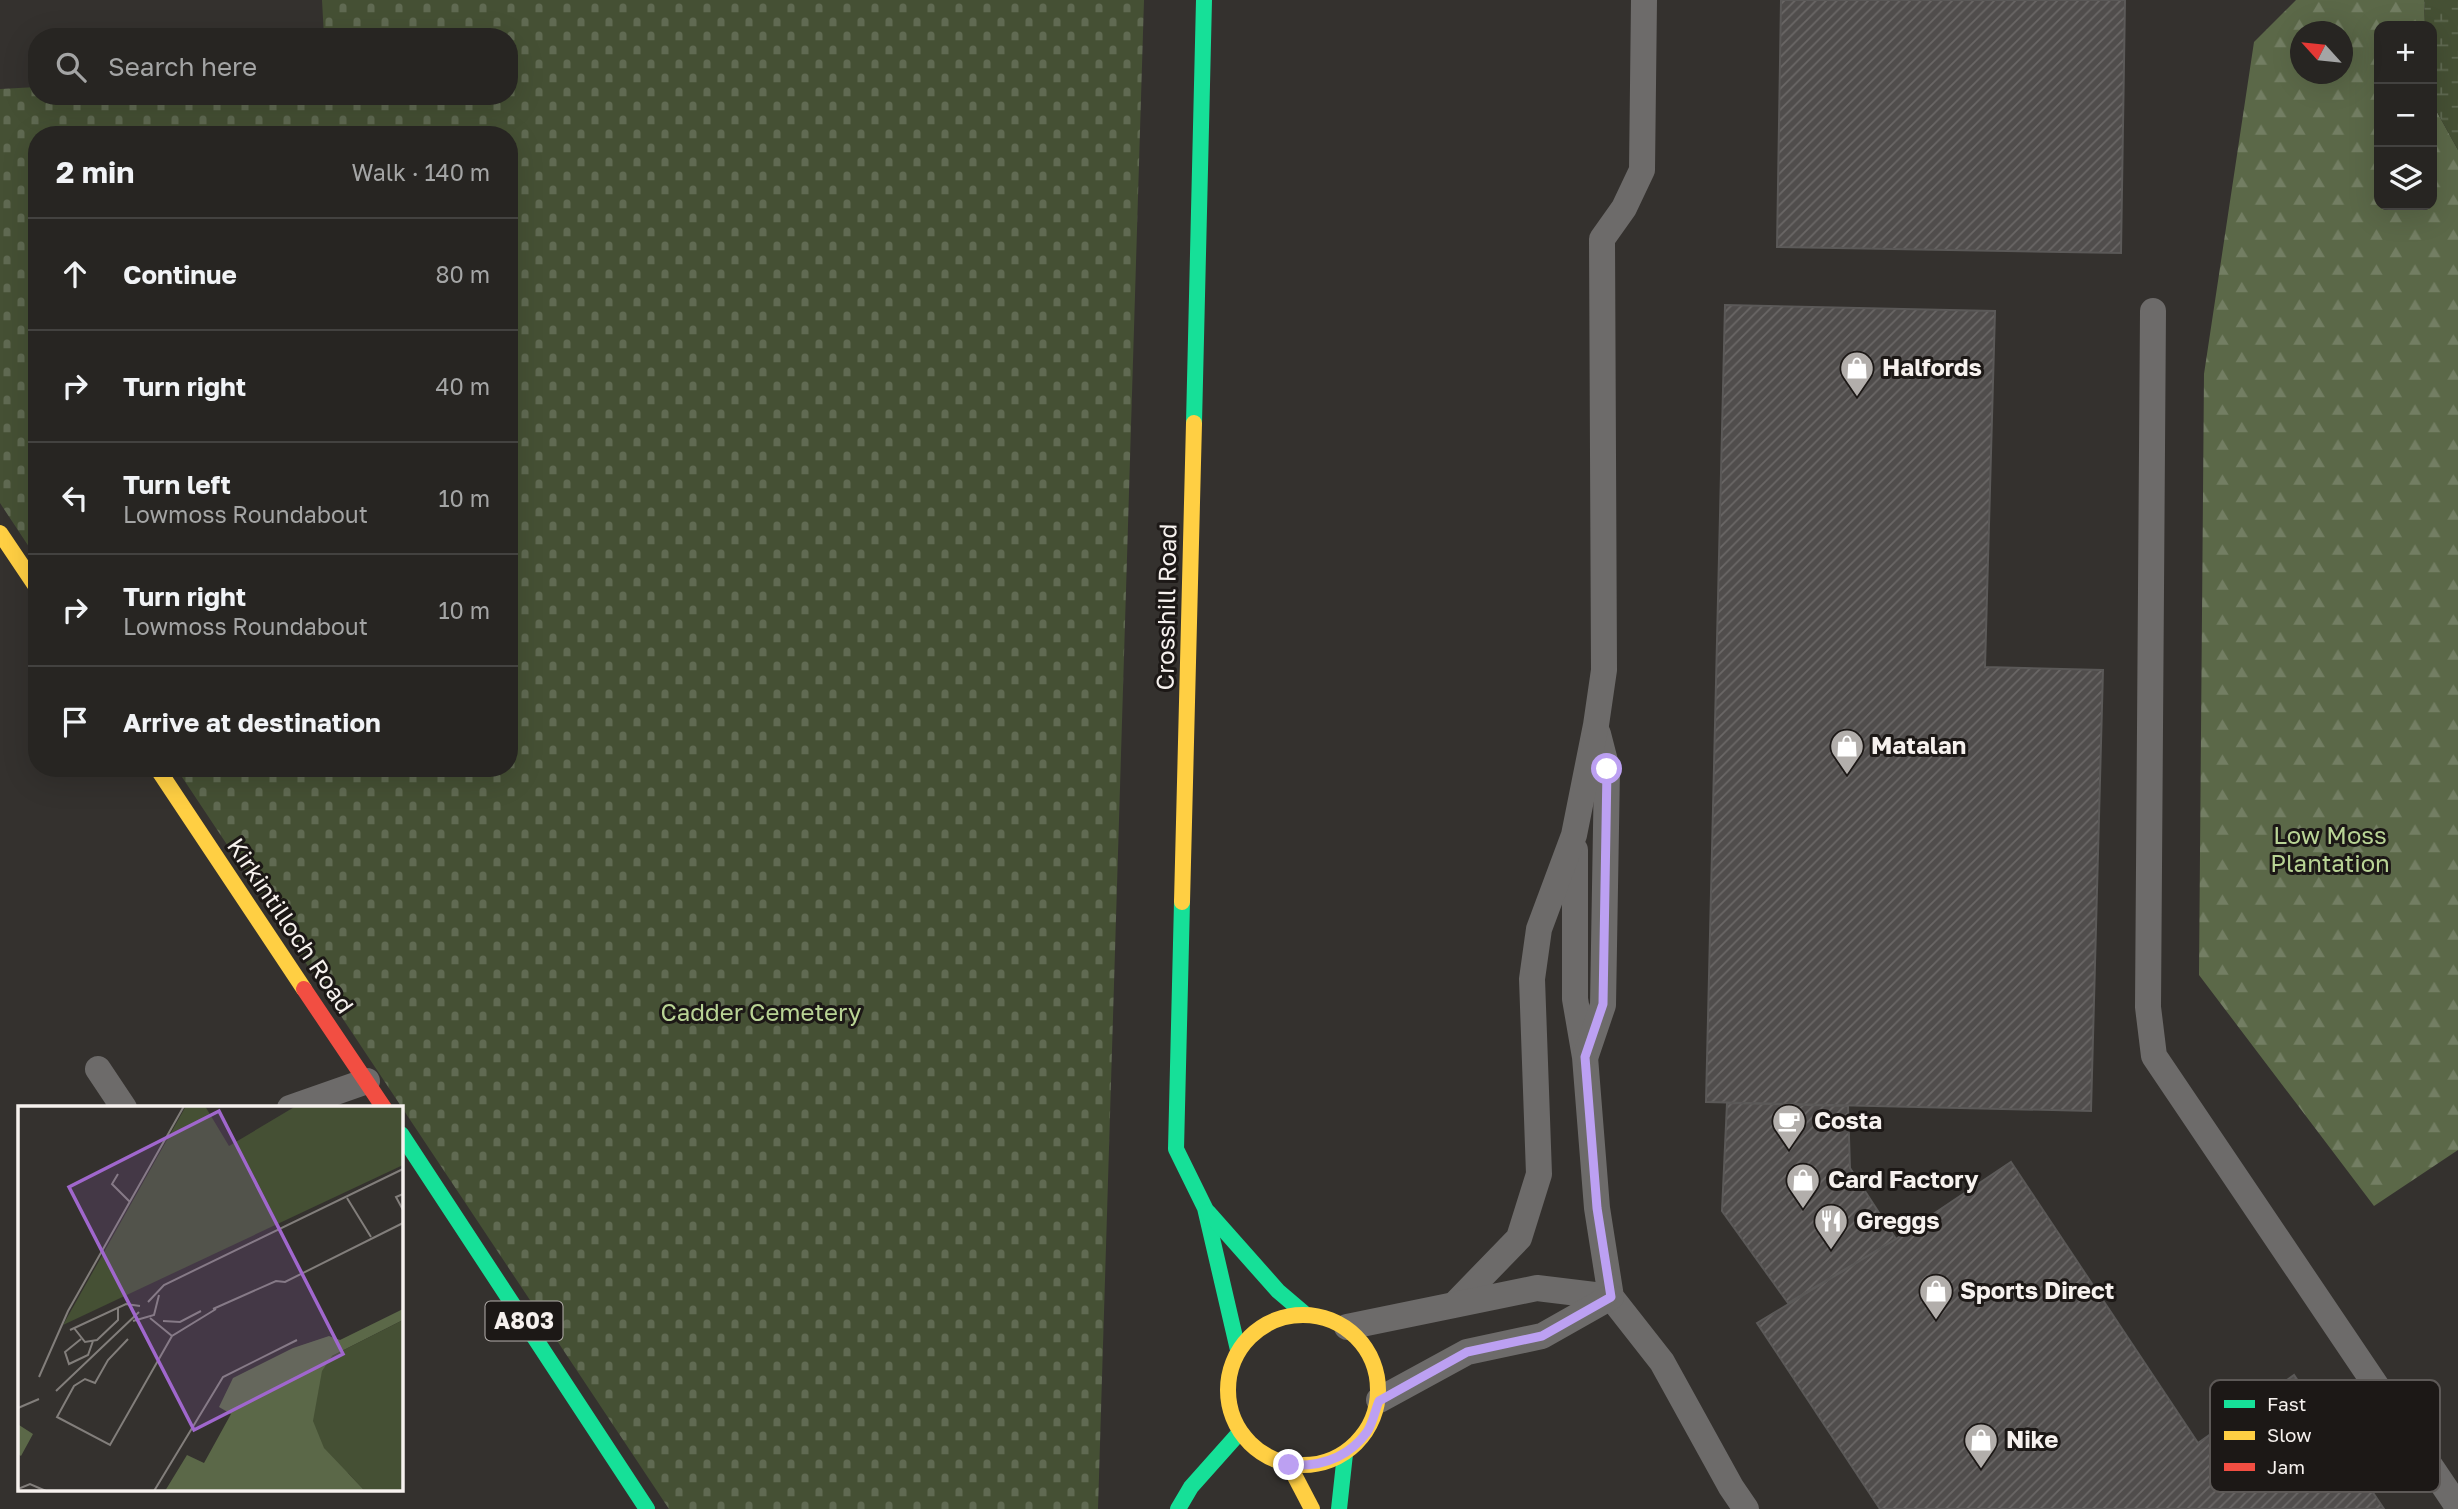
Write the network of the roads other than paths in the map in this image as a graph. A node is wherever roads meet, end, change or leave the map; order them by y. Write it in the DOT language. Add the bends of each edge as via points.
graph roads {
  1 [pos="1204,0"];
  2 [pos="1644,0"];
  3 [pos="2153,311"];
  4 [pos="0,533"];
  5 [pos="28,575"];
  6 [pos="1596,724"];
  7 [pos="163,777"];
  8 [pos="1574,835"];
  9 [pos="1585,1057"];
  10 [pos="99,1069"];
  11 [pos="366,1081"];
  12 [pos="123,1106"];
  13 [pos="296,1106"];
  14 [pos="383,1106"];
  15 [pos="402,1136"];
  16 [pos="1205,1208"];
  17 [pos="1611,1297"];
  18 [pos="1455,1304"];
  19 [pos="1305,1314"];
  20 [pos="1347,1327"];
  21 [pos="1238,1350"];
  22 [pos="2372,1380"];
  23 [pos="1379,1401"];
  24 [pos="1240,1432"];
  25 [pos="1345,1454"];
  26 [pos="1289,1465"];
  27 [pos="2440,1481"];
  28 [pos="2458,1507"];
  29 [pos="647,1509"];
  30 [pos="1178,1509"];
  31 [pos="1312,1509"];
  32 [pos="1339,1509"];
  33 [pos="1746,1509"];
  1 -- 16 [label="main road, Crosshill Road" via="1176,1150"];
  2 -- 6 [label="lane" via="1643,170 1602,239 1604,670"];
  3 -- 22 [label="lane" via="2148,1007 2154,1056"];
  4 -- 5 [label="main road"];
  6 -- 8 [label="lane"];
  6 -- 9 [label="lane" via="1607,769 1603,1004"];
  7 -- 11 [label="main road, Kirkintilloch Road"];
  8 -- 9 [label="lane" via="1575,999"];
  8 -- 18 [label="lane" via="1539,929 1532,979 1539,1174 1519,1238"];
  9 -- 17 [label="lane" via="1597,1208"];
  10 -- 12 [label="lane"];
  11 -- 13 [label="lane"];
  11 -- 14 [label="main road, Kirkintilloch Road"];
  15 -- 29 [label="main road, A803"];
  16 -- 19 [label="main road, Crosshill Road" via="1278,1291"];
  16 -- 21 [label="main road, Crosshill Road"];
  17 -- 18 [label="lane" via="1537,1288"];
  17 -- 23 [label="lane" via="1542,1336 1467,1352"];
  17 -- 33 [label="lane" via="1662,1362"];
  18 -- 20 [label="lane"];
  19 -- 20 [label="main road"];
  19 -- 21 [label="main road" via="1279,1318 1256,1331"];
  20 -- 23 [label="main road" via="1373,1360"];
  21 -- 24 [label="main road" via="1228,1377 1229,1406"];
  23 -- 25 [label="main road" via="1368,1431"];
  24 -- 26 [label="main road" via="1253,1447"];
  24 -- 30 [label="main road" via="1191,1487"];
  25 -- 26 [label="main road" via="1308,1466"];
  25 -- 32 [label="main road"];
  26 -- 31 [label="main road"];
  27 -- 28 [label="lane"];
}
